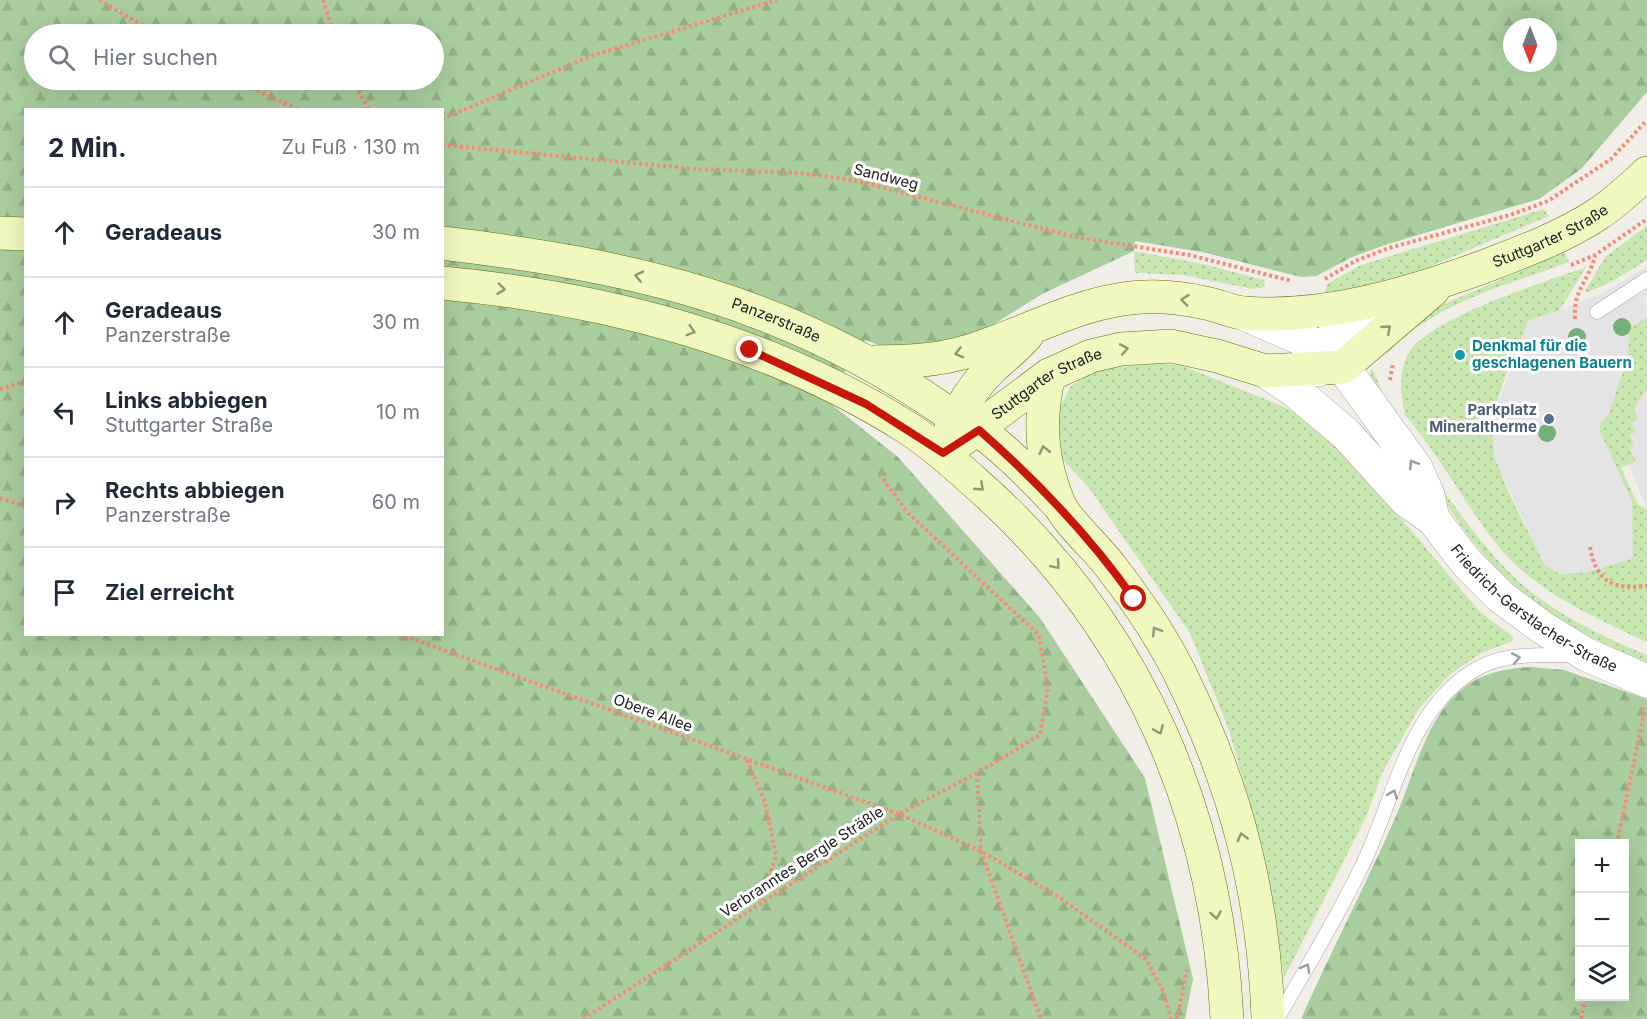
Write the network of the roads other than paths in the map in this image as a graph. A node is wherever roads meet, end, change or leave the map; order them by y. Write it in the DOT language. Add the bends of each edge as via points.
graph roads {
  1 [pos="1647,173"];
  2 [pos="0,233"];
  3 [pos="24,234"];
  4 [pos="444,243"];
  5 [pos="1647,279"];
  6 [pos="444,283"];
  7 [pos="1442,283"];
  8 [pos="1379,300"];
  9 [pos="1597,312"];
  10 [pos="1242,313"];
  11 [pos="1034,326"];
  12 [pos="870,362"];
  13 [pos="1328,362"];
  14 [pos="1264,371"];
  15 [pos="1049,375"];
  16 [pos="1322,413"];
  17 [pos="967,424"];
  18 [pos="943,453"];
  19 [pos="1060,506"];
  20 [pos="1433,519"];
  21 [pos="1587,655"];
  22 [pos="1647,681"];
  23 [pos="1227,1019"];
  24 [pos="1268,1019"];
  25 [pos="1277,1019"];
  1 -- 7 [label="main road, Stuttgarter Straße" via="1599,213 1563,233"];
  2 -- 3 [label="main road"];
  12 -- 4 [label="main road, Panzerstraße, one-way" via="810,332 725,299 658,280 527,253"];
  5 -- 9 [label="lane"];
  6 -- 18 [label="main road, one-way" via="514,291 614,311 750,350 866,404"];
  7 -- 8 [label="main road, Stuttgarter Straße"];
  13 -- 7 [label="main road, Stuttgarter Straße, one-way"];
  8 -- 10 [label="main road, Stuttgarter Straße" via="1328,308"];
  8 -- 13 [label="street, Stuttgarter Straße" via="1333,334"];
  10 -- 11 [label="main road, Stuttgarter Straße, one-way" via="1183,299 1137,297 1088,306"];
  10 -- 13 [label="street, Stuttgarter Straße"];
  11 -- 12 [label="main road, one-way" via="946,357"];
  11 -- 17 [label="main road, Stuttgarter Straße" via="992,368"];
  12 -- 17 [label="main road, Panzerstraße"];
  13 -- 14 [label="main road, Stuttgarter Straße"];
  13 -- 16 [label="street"];
  20 -- 13 [label="street, Friedrich-Gerstlacher-Straße, one-way" via="1416,468"];
  15 -- 14 [label="main road, Stuttgarter Straße, one-way" via="1091,356 1155,346 1207,353"];
  14 -- 16 [label="street, Friedrich-Gerstlacher-Straße"];
  15 -- 17 [label="main road, Stuttgarter Straße"];
  19 -- 15 [label="main road, one-way" via="1041,438 1042,404"];
  16 -- 20 [label="street, Friedrich-Gerstlacher-Straße" via="1346,433 1407,501"];
  17 -- 18 [label="main road, Stuttgarter Straße"];
  17 -- 19 [label="main road, Panzerstraße" via="1028,472"];
  18 -- 23 [label="main road, one-way" via="1017,521 1068,579 1102,624 1145,697 1193,812 1213,896 1225,973"];
  24 -- 19 [label="main road, Panzerstraße, one-way" via="1256,887 1233,800 1185,682 1157,632 1111,566"];
  20 -- 21 [label="street, Friedrich-Gerstlacher-Straße" via="1466,562 1501,597"];
  21 -- 22 [label="street, Friedrich-Gerstlacher-Straße"];
  25 -- 21 [label="lane, one-way" via="1361,869 1408,750 1444,695 1483,665 1522,656"];
}
